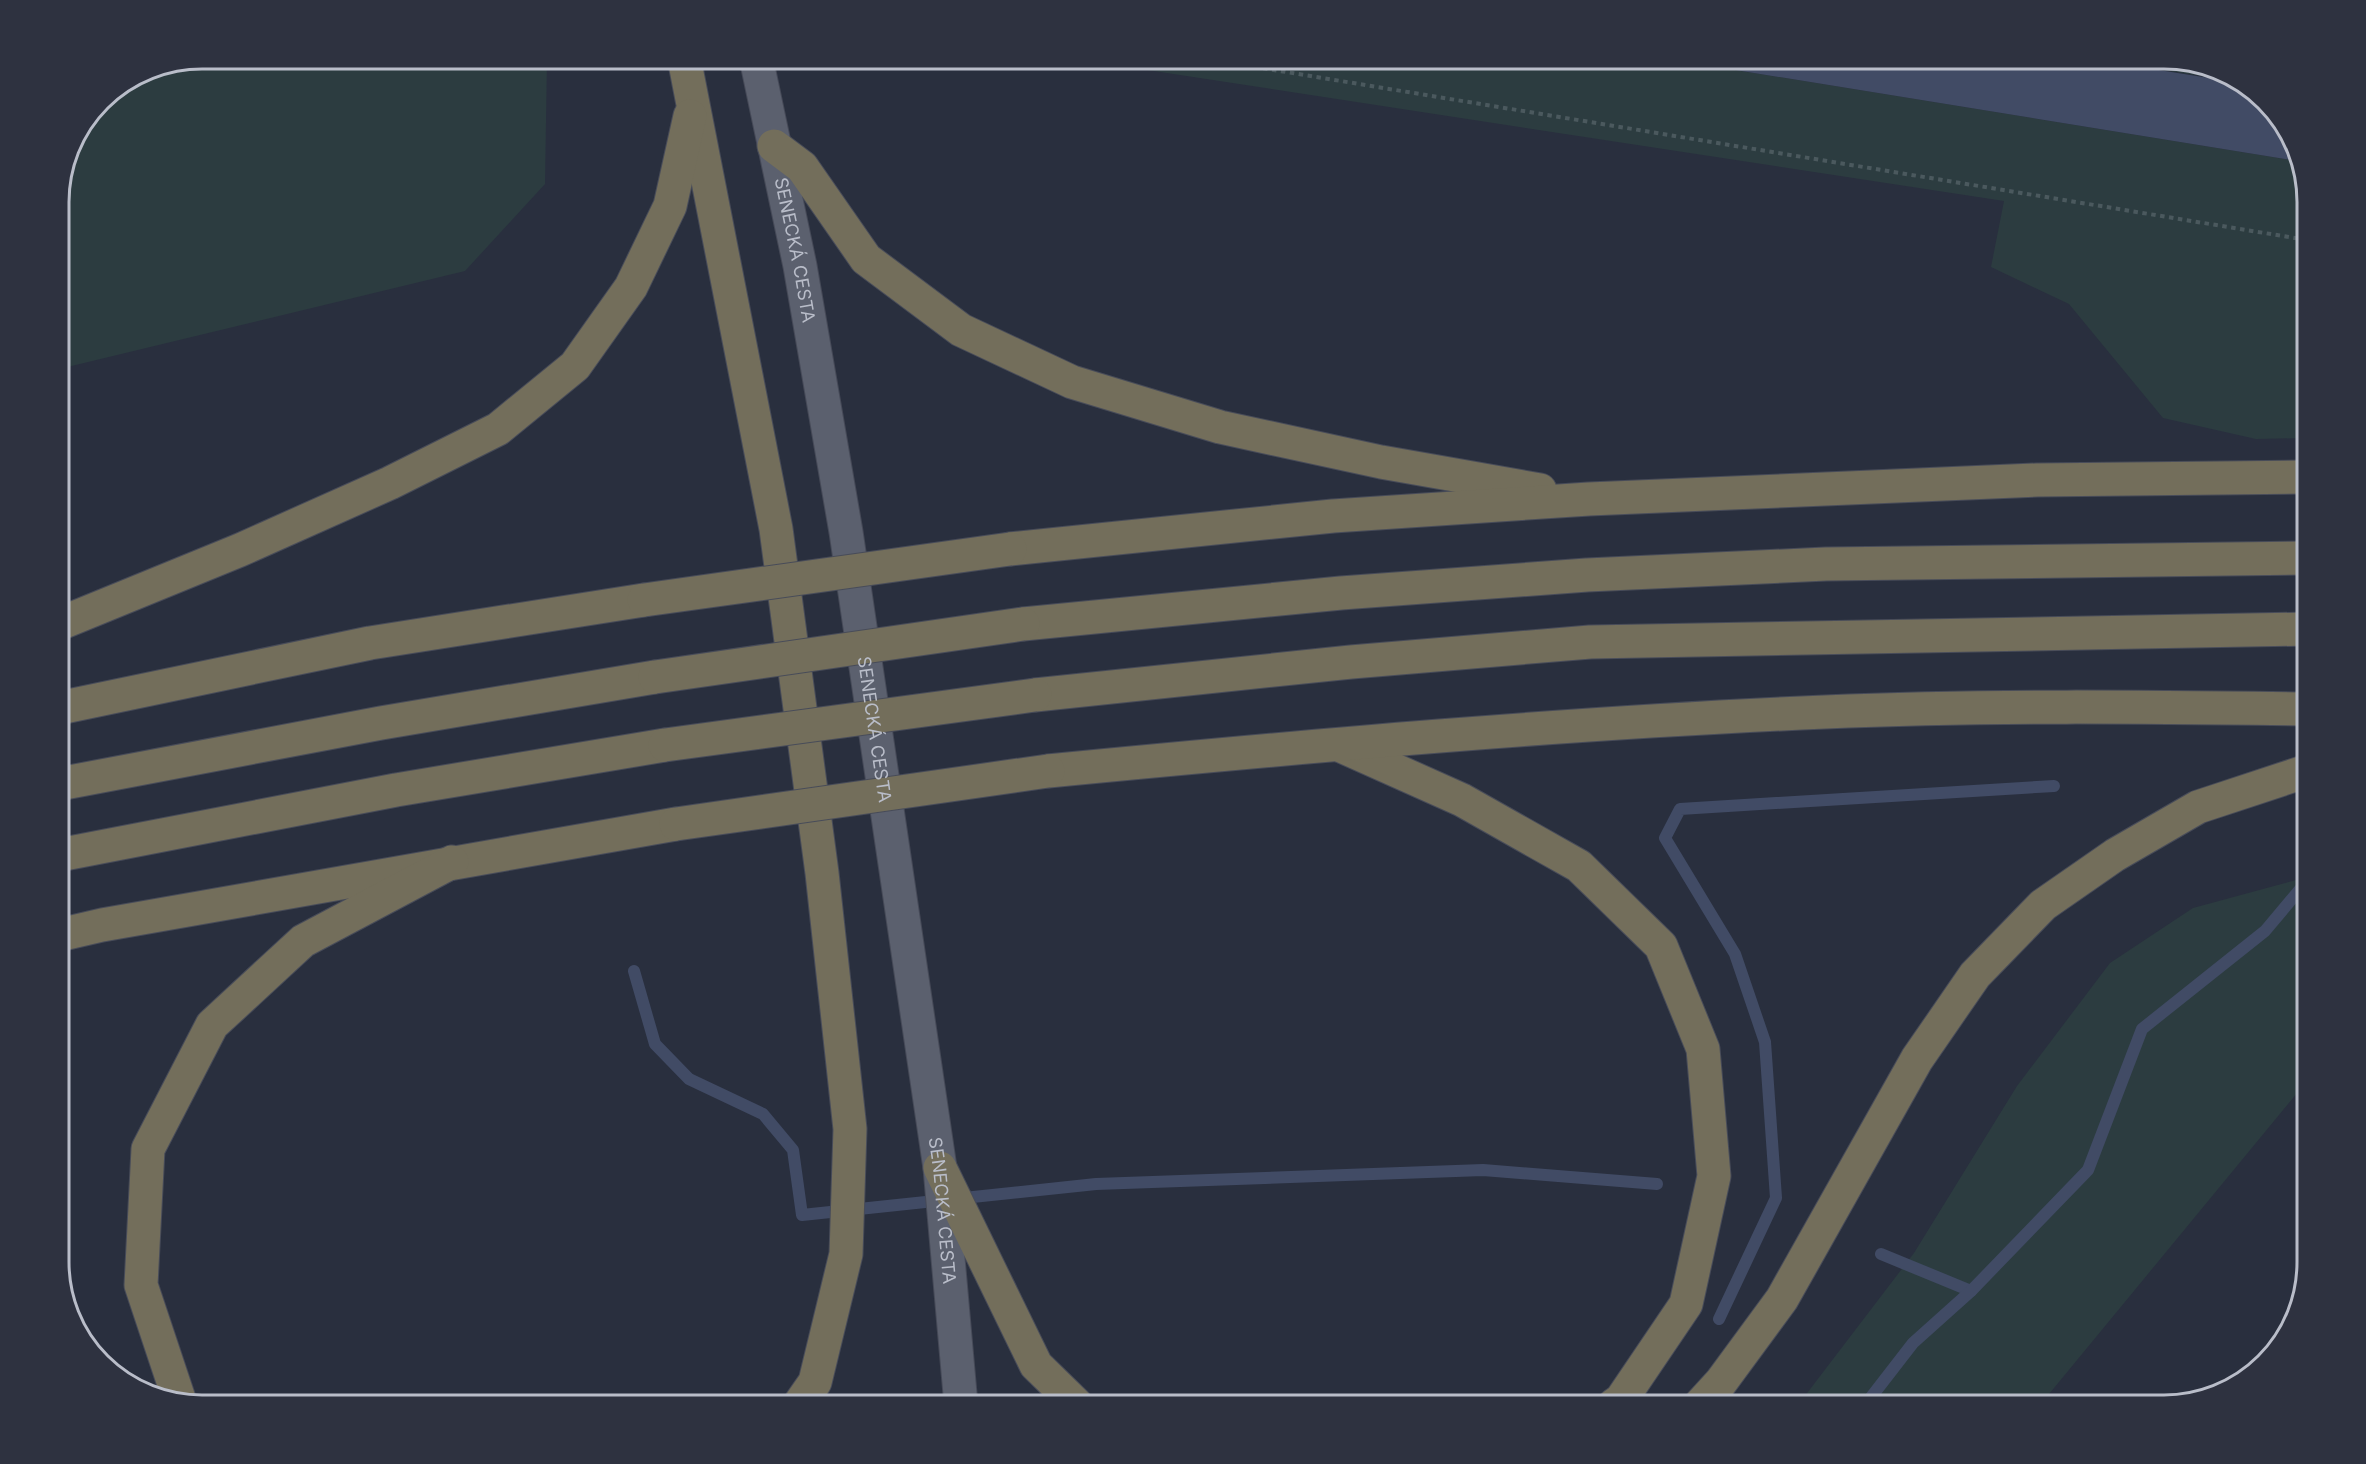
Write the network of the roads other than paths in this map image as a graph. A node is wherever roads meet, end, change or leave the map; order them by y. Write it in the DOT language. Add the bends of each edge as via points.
graph roads {
  1 [pos="686,69"];
  2 [pos="758,69"];
  3 [pos="693,103"];
  4 [pos="774,146"];
  5 [pos="2297,477"];
  6 [pos="1589,499"];
  7 [pos="2297,558"];
  8 [pos="69,620"];
  9 [pos="2297,629"];
  10 [pos="69,706"];
  11 [pos="2297,709"];
  12 [pos="1335,743"];
  13 [pos="2297,774"];
  14 [pos="69,782"];
  15 [pos="69,853"];
  16 [pos="452,862"];
  17 [pos="69,933"];
  18 [pos="940,1168"];
  19 [pos="177,1392"];
  20 [pos="806,1395"];
  21 [pos="959,1395"];
  22 [pos="1066,1395"];
  23 [pos="1624,1395"];
  24 [pos="1710,1395"];
  1 -- 3 [label="highway"];
  2 -- 4 [label="main road, SENECKÁ CESTA"];
  3 -- 8 [label="highway" via="670,206 636,277 575,366 498,429 390,483 240,550"];
  3 -- 20 [label="highway" via="776,529 822,873 850,1129 846,1254 815,1382"];
  4 -- 6 [label="highway" via="802,167 866,259 961,330 1072,382 1220,427 1381,462"];
  4 -- 18 [label="main road, SENECKÁ CESTA" via="800,266 846,532"];
  5 -- 6 [label="highway" via="2037,480"];
  6 -- 10 [label="highway, bridge" via="1333,516 1010,549 370,643"];
  7 -- 14 [label="highway, bridge" via="1826,564 1341,592 1023,624 655,676"];
  9 -- 15 [label="highway, bridge" via="1590,642 1351,663 1035,695 665,745 396,790"];
  11 -- 12 [label="highway" via="1828,712 1600,723"];
  12 -- 16 [label="highway, bridge" via="1048,771 676,824"];
  12 -- 23 [label="highway" via="1462,800 1579,866 1661,946 1703,1049 1714,1176 1686,1304"];
  13 -- 24 [label="highway" via="2198,807 2115,855 2043,905 1975,975 1917,1059 1782,1299"];
  16 -- 17 [label="highway"];
  16 -- 19 [label="highway" via="303,941 212,1025 148,1149 141,1285"];
  18 -- 21 [label="main road, SENECKÁ CESTA"];
  18 -- 22 [label="highway" via="1036,1365"];
}
